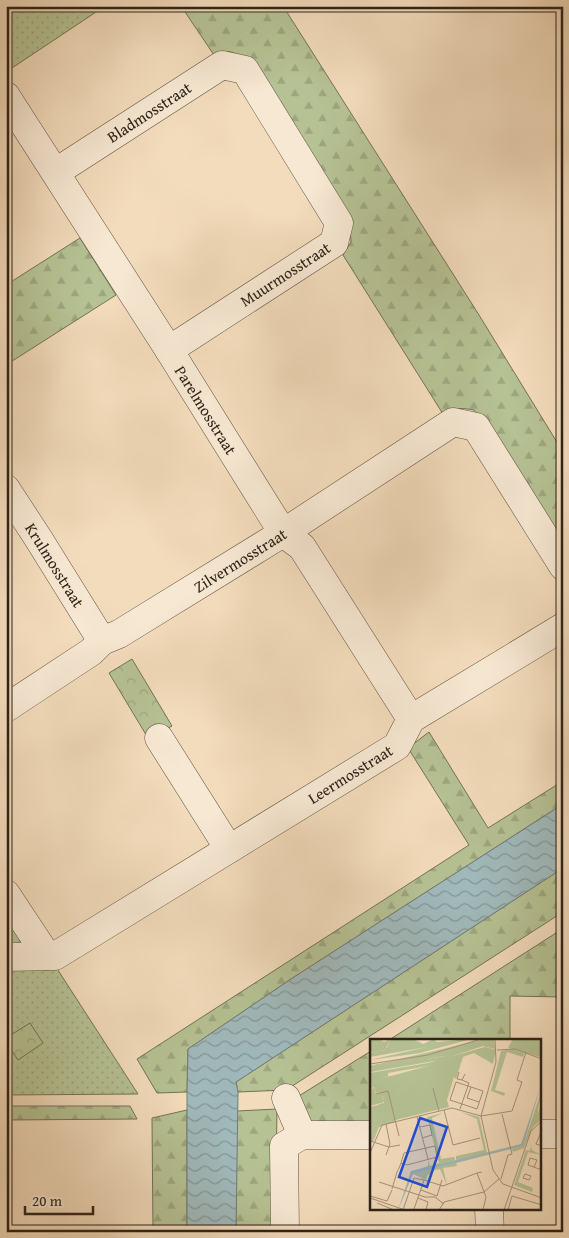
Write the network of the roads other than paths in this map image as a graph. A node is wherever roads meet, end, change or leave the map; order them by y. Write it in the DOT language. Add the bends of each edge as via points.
graph roads {
  1 [pos="244,70"];
  2 [pos="6,96"];
  3 [pos="56,172"];
  4 [pos="169,350"];
  5 [pos="6,489"];
  6 [pos="283,533"];
  7 [pos="563,566"];
  8 [pos="563,627"];
  9 [pos="102,641"];
  10 [pos="6,708"];
  11 [pos="411,719"];
  12 [pos="159,738"];
  13 [pos="229,850"];
  14 [pos="6,894"];
  15 [pos="47,956"];
  16 [pos="6,957"];
  17 [pos="286,1098"];
  18 [pos="542,1134"];
  19 [pos="563,1134"];
  20 [pos="302,1135"];
  21 [pos="370,1135"];
  22 [pos="489,1210"];
  23 [pos="285,1232"];
  24 [pos="490,1232"];
  1 -- 3 [label="street, Bladmosstraat" via="222,65"];
  1 -- 4 [label="street, Muurmosstraat" via="339,223 334,243"];
  2 -- 3 [label="street, Parelmosstraat"];
  3 -- 4 [label="street, Parelmosstraat"];
  4 -- 6 [label="street, Parelmosstraat"];
  5 -- 9 [label="street, Krulmosstraat"];
  6 -- 7 [label="street, Zilvermosstraat" via="453,422 476,426"];
  6 -- 9 [label="street, Zilvermosstraat" via="120,634"];
  6 -- 11 [label="street, Parelmosstraat" via="302,547"];
  8 -- 11 [label="street, Leermosstraat"];
  9 -- 10 [label="street, Zilvermosstraat" via="91,652"];
  11 -- 13 [label="street, Leermosstraat" via="396,746"];
  12 -- 13 [label="street"];
  13 -- 15 [label="street, Leermosstraat" via="55,956"];
  14 -- 15 [label="street"];
  15 -- 16 [label="street, Leermosstraat"];
  17 -- 20 [label="street"];
  18 -- 19 [label="street"];
  20 -- 21 [label="street"];
  20 -- 23 [label="street" via="284,1146"];
  22 -- 24 [label="street"];
}
